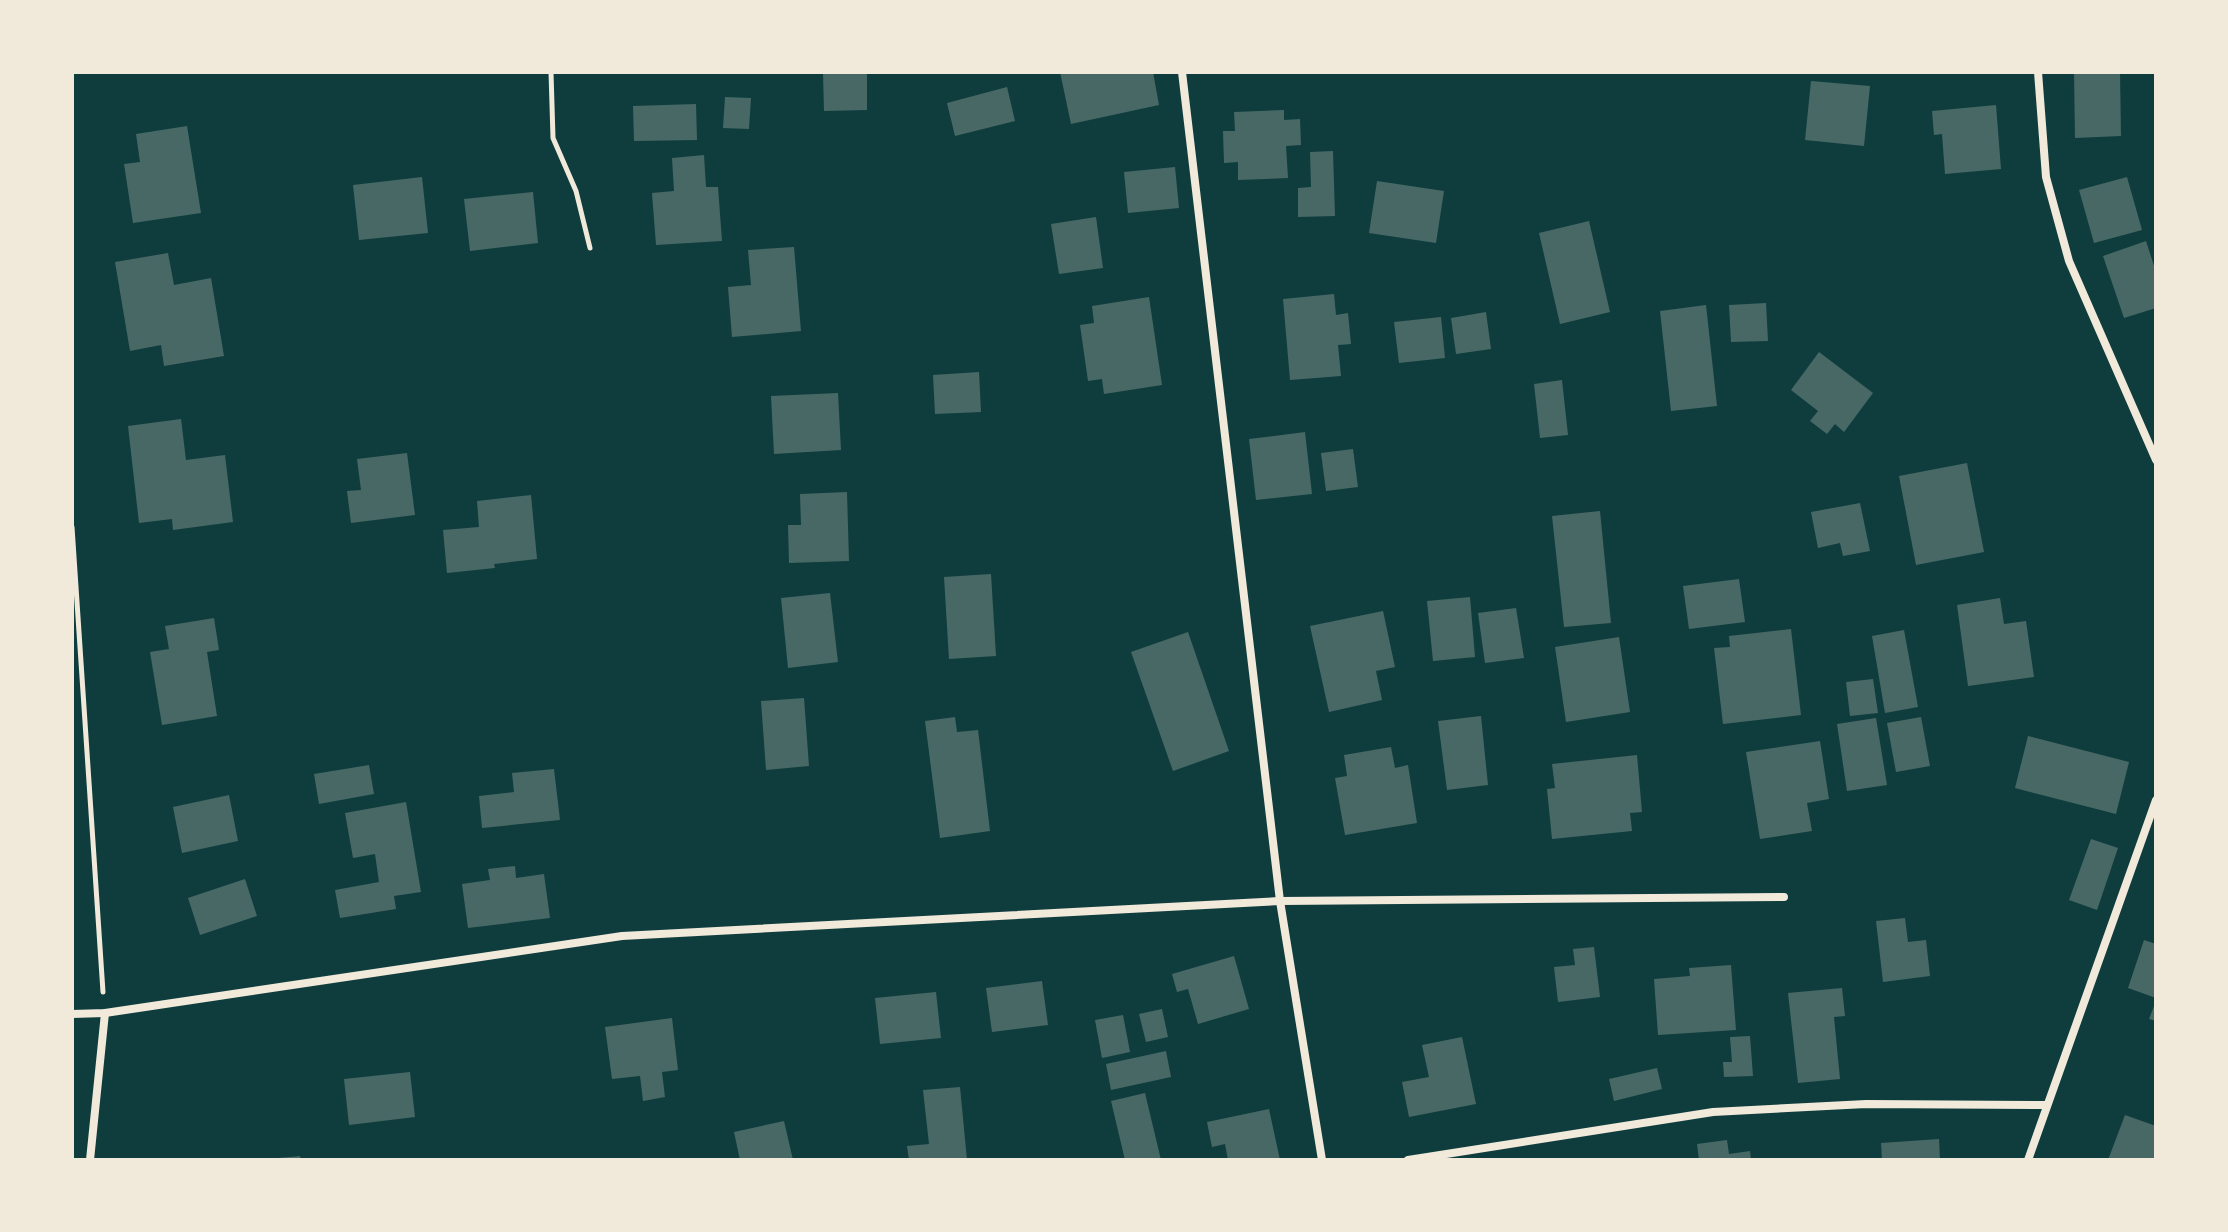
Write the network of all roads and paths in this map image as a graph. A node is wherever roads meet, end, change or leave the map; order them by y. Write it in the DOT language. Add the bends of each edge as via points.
graph roads {
  1 [pos="551,72"];
  2 [pos="1182,72"];
  3 [pos="2038,72"];
  4 [pos="590,248"];
  5 [pos="2156,460"];
  6 [pos="72,527"];
  7 [pos="2156,800"];
  8 [pos="1784,897"];
  9 [pos="1280,901"];
  10 [pos="105,1013"];
  11 [pos="72,1014"];
  12 [pos="2047,1105"];
  13 [pos="90,1160"];
  14 [pos="1322,1160"];
  15 [pos="1408,1160"];
  16 [pos="2028,1160"];
  1 -- 4 [label="path" via="553,138 576,191"];
  2 -- 9 [label="street"];
  3 -- 5 [label="street" via="2046,177 2069,261"];
  6 -- 10 [label="path"];
  7 -- 12 [label="street"];
  8 -- 9 [label="street"];
  9 -- 10 [label="street" via="622,936"];
  9 -- 14 [label="street"];
  10 -- 11 [label="street"];
  10 -- 13 [label="street"];
  12 -- 15 [label="street" via="1866,1104 1713,1112"];
  12 -- 16 [label="street"];
}
